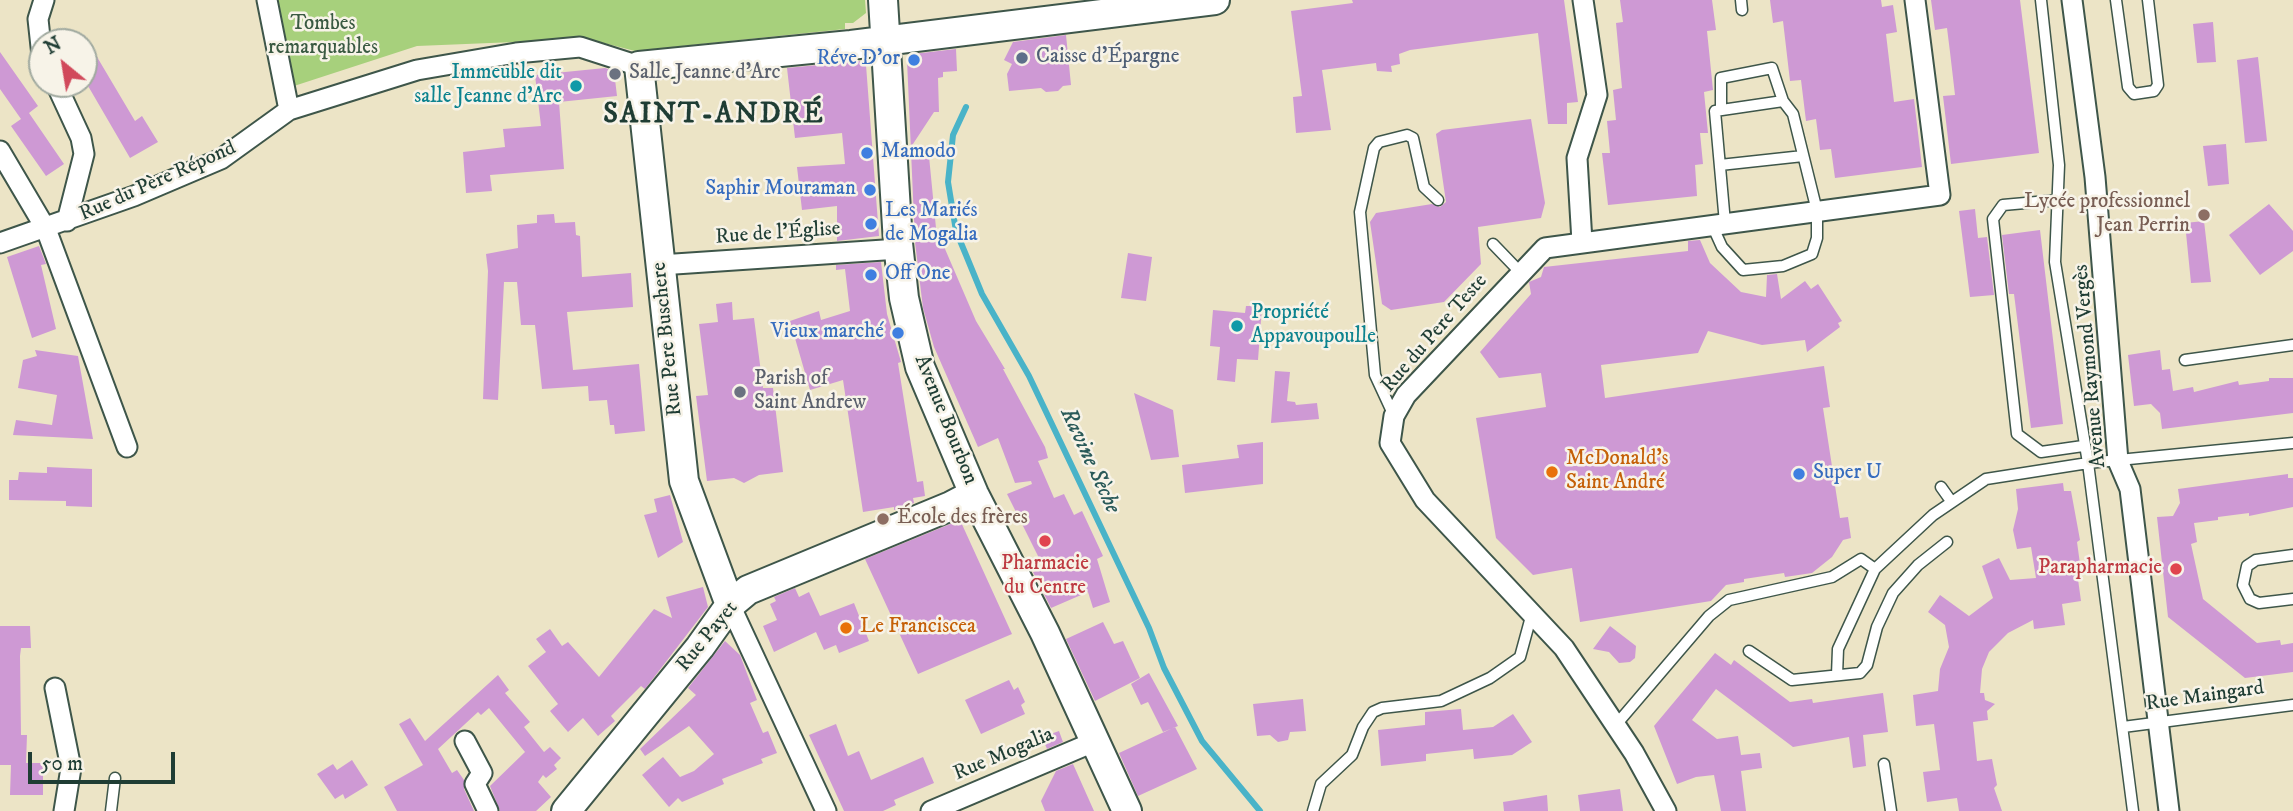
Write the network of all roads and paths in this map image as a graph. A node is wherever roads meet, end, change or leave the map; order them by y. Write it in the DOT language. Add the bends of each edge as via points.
graph roads {
  1 [pos="44,0"];
  2 [pos="267,0"];
  3 [pos="883,0"];
  4 [pos="1215,0"];
  5 [pos="1583,0"];
  6 [pos="1915,0"];
  7 [pos="2041,0"];
  8 [pos="2071,0"];
  9 [pos="2116,0"];
  10 [pos="2148,0"];
  11 [pos="39,28"];
  12 [pos="884,38"];
  13 [pos="639,66"];
  14 [pos="62,98"];
  15 [pos="1783,101"];
  16 [pos="289,110"];
  17 [pos="1721,110"];
  18 [pos="0,151"];
  19 [pos="1803,156"];
  20 [pos="1720,165"];
  21 [pos="1438,200"];
  22 [pos="2059,200"];
  23 [pos="1817,211"];
  24 [pos="66,221"];
  25 [pos="1718,224"];
  26 [pos="46,229"];
  27 [pos="1582,242"];
  28 [pos="0,243"];
  29 [pos="1493,244"];
  30 [pos="899,249"];
  31 [pos="660,265"];
  32 [pos="1520,272"];
  33 [pos="2293,345"];
  34 [pos="2185,360"];
  35 [pos="1394,416"];
  36 [pos="2293,443"];
  37 [pos="2083,446"];
  38 [pos="127,447"];
  39 [pos="2119,461"];
  40 [pos="2088,463"];
  41 [pos="1941,487"];
  42 [pos="974,494"];
  43 [pos="1951,501"];
  44 [pos="1947,541"];
  45 [pos="2293,555"];
  46 [pos="1875,569"];
  47 [pos="2293,599"];
  48 [pos="730,605"];
  49 [pos="1532,613"];
  50 [pos="1749,651"];
  51 [pos="1837,675"];
  52 [pos="55,688"];
  53 [pos="2293,705"];
  54 [pos="2157,723"];
  55 [pos="1615,726"];
  56 [pos="2123,727"];
  57 [pos="465,741"];
  58 [pos="1096,741"];
  59 [pos="1884,764"];
  60 [pos="115,778"];
  61 [pos="64,811"];
  62 [pos="111,811"];
  63 [pos="488,811"];
  64 [pos="566,811"];
  65 [pos="826,811"];
  66 [pos="931,811"];
  67 [pos="1127,811"];
  68 [pos="1313,811"];
  69 [pos="1666,811"];
  70 [pos="1891,811"];
  71 [pos="2133,811"];
  72 [pos="2169,811"];
  1 -- 11 [label="street"];
  2 -- 16 [label="street"];
  3 -- 12 [label="main road, Avenue Bourbon"];
  4 -- 12 [label="main road, Rue du Père Répond"];
  5 -- 27 [label="street" via="1597,94 1577,158"];
  6 -- 23 [label="street, Rue du Pere Teste" via="1940,195"];
  7 -- 22 [label="lane, Avenue Raymond Vergès"];
  8 -- 39 [label="street, Avenue Raymond Vergès" via="2098,203"];
  9 -- 10 [label="lane" via="2128,87 2134,94 2154,91 2158,85"];
  12 -- 13 [label="main road, Rue du Père Répond"];
  12 -- 30 [label="main road, Avenue Bourbon"];
  13 -- 16 [label="street, Rue du Père Répond" via="580,47 516,53 417,70"];
  13 -- 31 [label="main road, Rue Pere Buschere"];
  14 -- 24 [label="street" via="84,154"];
  15 -- 17 [label="lane"];
  15 -- 17 [label="lane" via="1772,68 1721,78"];
  15 -- 19 [label="lane" via="1793,114"];
  16 -- 24 [label="street, Rue du Père Répond" via="221,159"];
  17 -- 20 [label="lane" via="1715,111"];
  18 -- 26 [label="street"];
  19 -- 20 [label="lane"];
  19 -- 23 [label="lane"];
  20 -- 25 [label="lane"];
  21 -- 35 [label="lane" via="1424,187 1413,138 1407,135 1379,142 1360,212 1375,375"];
  22 -- 37 [label="lane, Avenue Raymond Vergès" via="2055,262"];
  22 -- 37 [label="lane" via="2003,205 1993,219 2017,434 2041,452"];
  23 -- 25 [label="street, Rue du Pere Teste"];
  23 -- 25 [label="lane" via="1812,254 1783,266 1743,270 1722,247"];
  24 -- 26 [label="street, Rue du Père Répond"];
  25 -- 27 [label="street, Rue du Pere Teste"];
  26 -- 28 [label="street, Rue du Père Répond"];
  26 -- 38 [label="street"];
  27 -- 32 [label="street, Rue du Pere Teste" via="1545,248"];
  29 -- 32 [label="lane"];
  30 -- 31 [label="street, Rue de l'Église"];
  30 -- 42 [label="main road, Avenue Bourbon" via="904,298 920,367"];
  31 -- 48 [label="main road, Rue Pere Buschere" via="684,481"];
  32 -- 35 [label="street, Rue du Pere Teste" via="1406,395"];
  33 -- 34 [label="lane"];
  35 -- 49 [label="street, Rue du Pere Teste" via="1390,443 1425,500"];
  36 -- 39 [label="lane"];
  37 -- 40 [label="lane, Avenue Raymond Vergès"];
  39 -- 40 [label="lane"];
  39 -- 54 [label="street, Avenue Raymond Vergès" via="2130,489"];
  40 -- 43 [label="lane" via="1986,479"];
  40 -- 56 [label="lane, Avenue Raymond Vergès"];
  41 -- 43 [label="lane"];
  42 -- 48 [label="main road, Rue Payet" via="763,582"];
  42 -- 58 [label="main road, Avenue Bourbon"];
  43 -- 46 [label="lane"];
  44 -- 51 [label="lane" via="1893,593 1877,627 1867,665 1860,673"];
  45 -- 47 [label="lane" via="2256,560 2247,566 2242,585 2250,599 2259,603"];
  46 -- 51 [label="lane" via="1838,649"];
  46 -- 55 [label="lane" via="1861,559 1832,577 1728,600"];
  48 -- 64 [label="main road, Rue Payet"];
  48 -- 65 [label="street"];
  49 -- 55 [label="street, Rue du Pere Teste" via="1563,648"];
  49 -- 68 [label="lane" via="1520,657 1490,678 1441,701 1373,712 1352,755 1321,784"];
  50 -- 51 [label="lane" via="1786,679"];
  52 -- 61 [label="street" via="71,768"];
  53 -- 54 [label="lane, Rue Maingard"];
  54 -- 56 [label="lane, Rue Maingard"];
  54 -- 72 [label="street, Avenue Raymond Vergès"];
  55 -- 69 [label="street, Rue du Pere Teste"];
  56 -- 71 [label="lane, Avenue Raymond Vergès"];
  57 -- 63 [label="street" via="482,773 475,784"];
  58 -- 66 [label="street, Rue Mogalia"];
  58 -- 67 [label="main road, Avenue Bourbon"];
  59 -- 70 [label="lane"];
  60 -- 62 [label="lane"];
}
